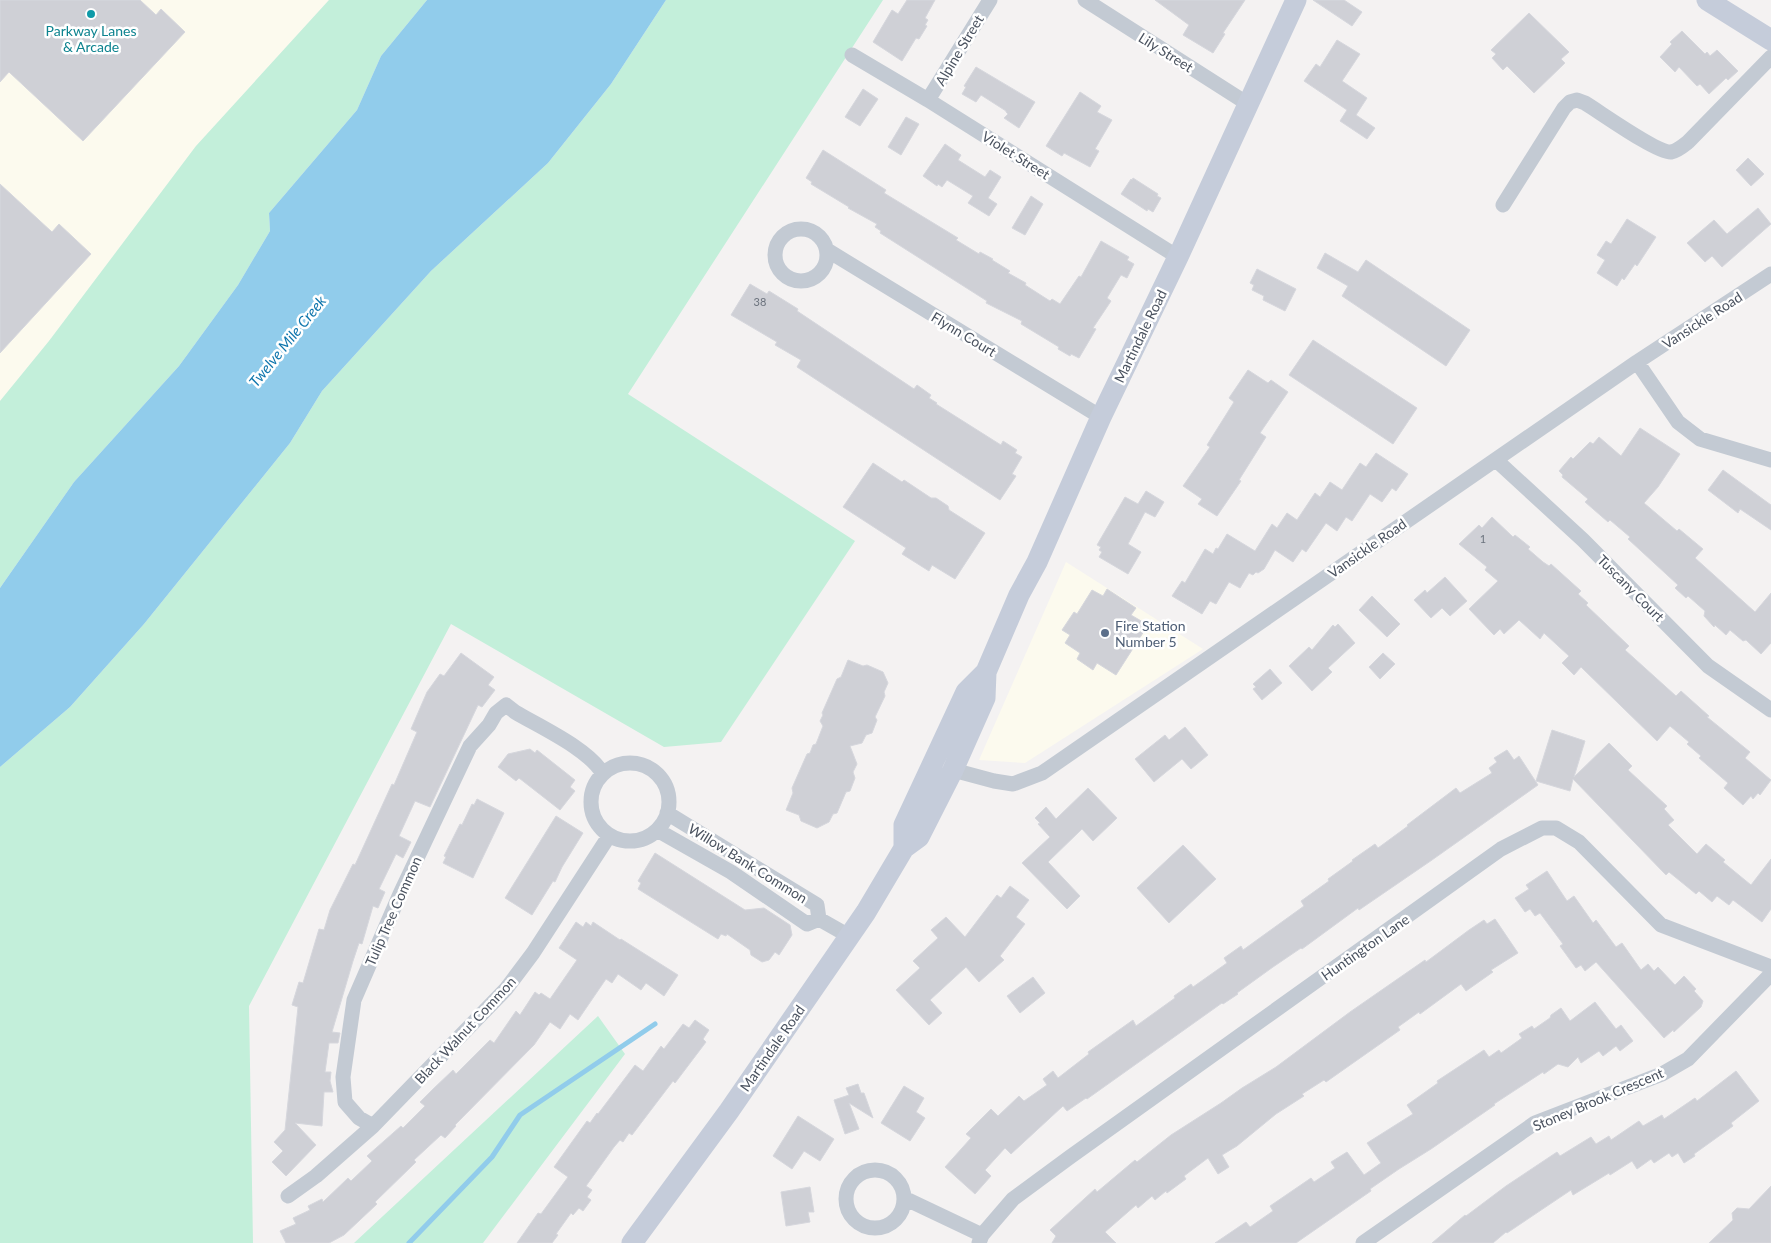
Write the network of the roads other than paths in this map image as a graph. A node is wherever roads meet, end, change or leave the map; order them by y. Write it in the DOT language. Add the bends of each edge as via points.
graph roads {
  1 [pos="990,0"];
  2 [pos="1085,0"];
  3 [pos="1296,0"];
  4 [pos="1707,0"];
  5 [pos="1771,40"];
  6 [pos="852,55"];
  7 [pos="1771,57"];
  8 [pos="928,100"];
  9 [pos="1248,104"];
  10 [pos="1503,205"];
  11 [pos="827,250"];
  12 [pos="1178,257"];
  13 [pos="1771,274"];
  14 [pos="1637,362"];
  15 [pos="1101,417"];
  16 [pos="1496,460"];
  17 [pos="1771,460"];
  18 [pos="986,672"];
  19 [pos="1771,710"];
  20 [pos="953,770"];
  21 [pos="603,774"];
  22 [pos="667,813"];
  23 [pos="657,830"];
  24 [pos="609,836"];
  25 [pos="904,848"];
  26 [pos="819,919"];
  27 [pos="849,936"];
  28 [pos="1771,966"];
  29 [pos="1771,974"];
  30 [pos="373,1126"];
  31 [pos="288,1196"];
  32 [pos="904,1198"];
  33 [pos="981,1239"];
  34 [pos="632,1243"];
  35 [pos="1363,1243"];
  1 -- 8 [label="street, Alpine Street"];
  2 -- 9 [label="street, Lily Street"];
  3 -- 9 [label="main road, Martindale Road"];
  4 -- 5 [label="main road"];
  6 -- 8 [label="street, Violet Street"];
  7 -- 10 [label="street" via="1688,142 1672,152 1663,151 1585,103 1570,102"];
  8 -- 12 [label="street, Violet Street"];
  9 -- 12 [label="main road, Martindale Road"];
  11 -- 15 [label="street, Flynn Court"];
  12 -- 15 [label="main road, Martindale Road"];
  13 -- 14 [label="street, Vansickle Road"];
  14 -- 16 [label="street, Vansickle Road"];
  14 -- 17 [label="street" via="1678,422 1700,439"];
  15 -- 18 [label="main road, Martindale Road"];
  16 -- 19 [label="street, Tuscany Court" via="1583,540 1708,666"];
  16 -- 20 [label="street, Vansickle Road" via="1042,773 1013,784"];
  18 -- 20 [label="main road, Martindale Road" via="985,698"];
  18 -- 25 [label="main road, Martindale Road" via="966,692 904,825"];
  20 -- 25 [label="main road, Martindale Road" via="919,837"];
  21 -- 22 [label="street" via="626,764 639,764 651,770 666,789"];
  21 -- 24 [label="street" via="591,794 591,806 594,818"];
  21 -- 30 [label="street, Tulip Tree Common" via="578,749 506,705 470,746 354,1000 343,1077 345,1102 359,1118"];
  22 -- 23 [label="street"];
  22 -- 26 [label="street, Willow Bank Common" via="817,905"];
  23 -- 24 [label="street" via="636,840"];
  23 -- 26 [label="street, Willow Bank Common" via="731,872 807,924"];
  24 -- 30 [label="street, Black Walnut Common" via="506,989"];
  25 -- 27 [label="main road, Martindale Road"];
  26 -- 27 [label="street, Willow Bank Common"];
  27 -- 34 [label="main road, Martindale Road" via="729,1111"];
  28 -- 33 [label="street, Huntington Lane" via="1661,925 1578,842 1556,828 1542,828 1501,850 1070,1157 1013,1199"];
  29 -- 35 [label="street, Stoney Brook Crescent" via="1688,1059 1662,1074 1535,1123"];
  30 -- 31 [label="street, Black Walnut Common"];
  32 -- 33 [label="street"];
}
